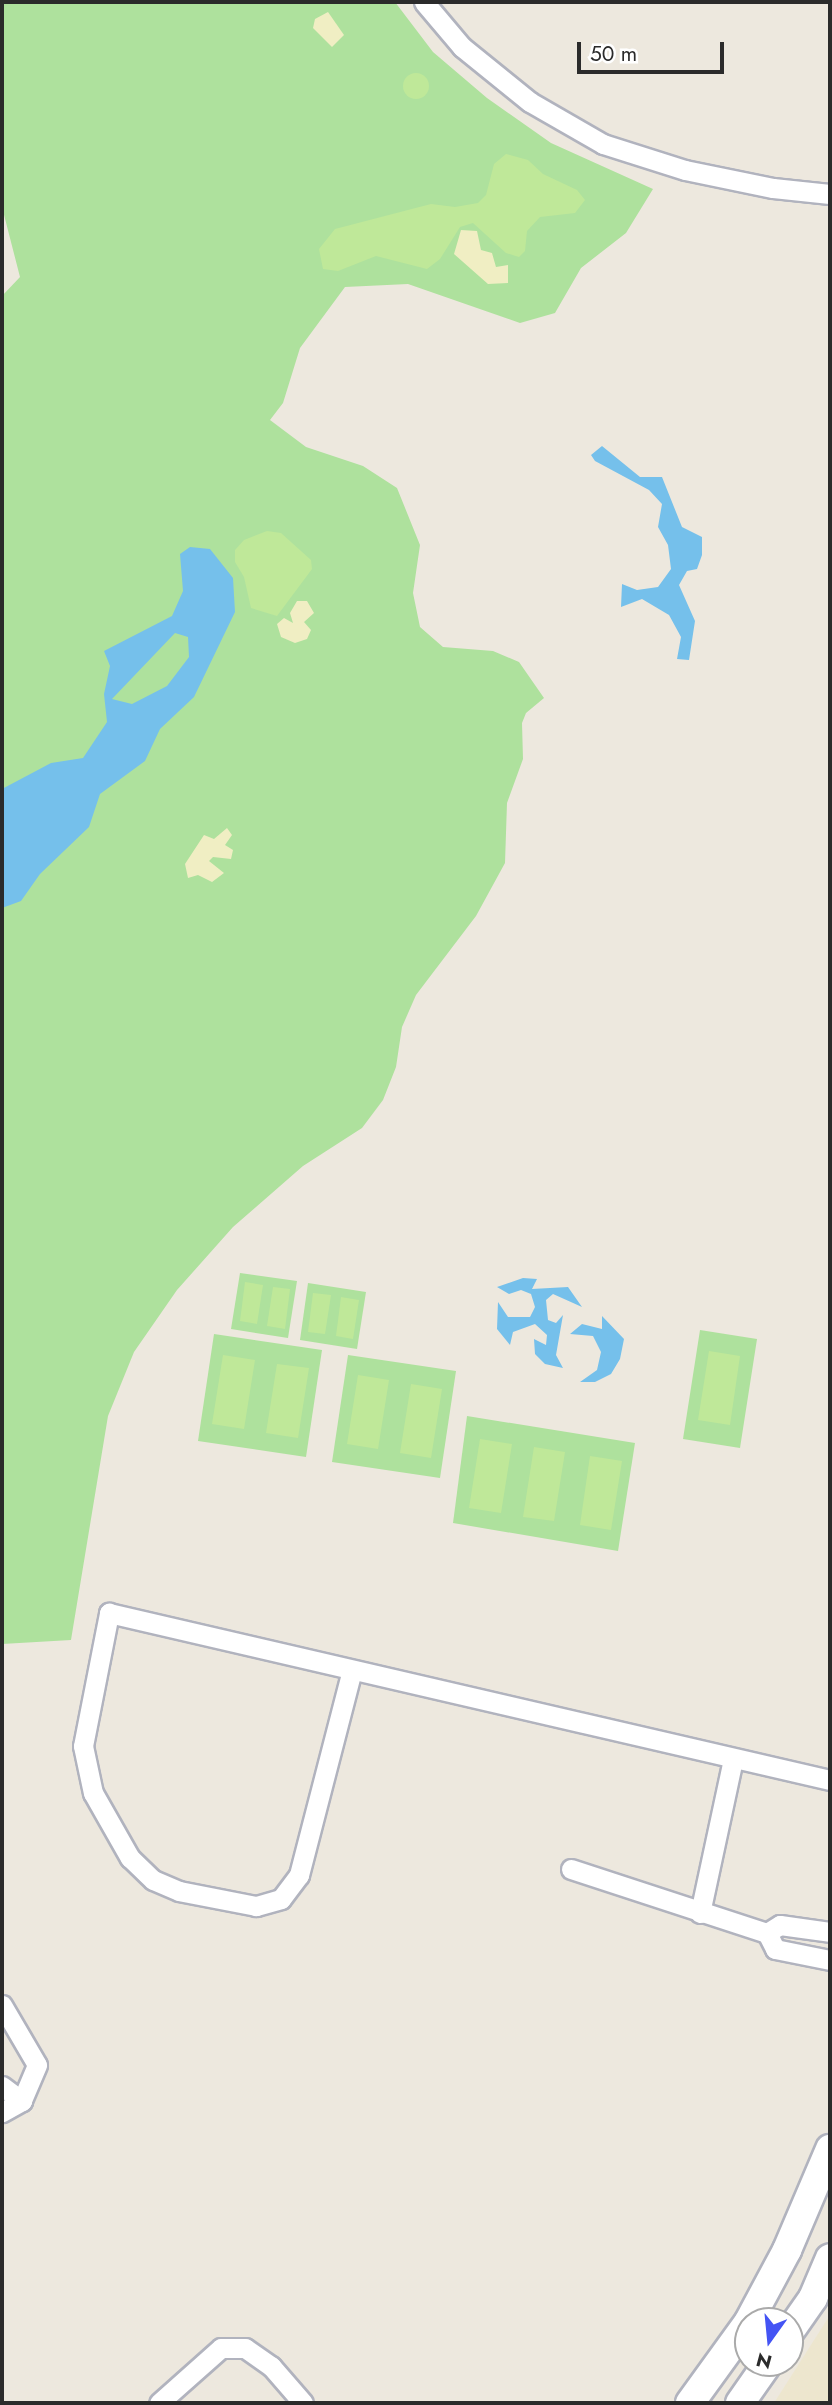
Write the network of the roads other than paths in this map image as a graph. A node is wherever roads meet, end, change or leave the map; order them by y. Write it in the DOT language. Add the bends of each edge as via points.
graph roads {
  1 [pos="424,2"];
  2 [pos="830,194"];
  3 [pos="352,1670"];
  4 [pos="733,1759"];
  5 [pos="830,1780"];
  6 [pos="571,1869"];
  7 [pos="700,1913"];
  8 [pos="830,1932"];
  9 [pos="767,1933"];
  10 [pos="830,1960"];
  11 [pos="2,2005"];
  12 [pos="2,2086"];
  13 [pos="22,2101"];
  14 [pos="2,2112"];
  15 [pos="830,2150"];
  16 [pos="830,2258"];
  17 [pos="756,2307"];
  18 [pos="804,2311"];
  19 [pos="734,2342"];
  20 [pos="758,2377"];
  21 [pos="159,2403"];
  22 [pos="303,2403"];
  23 [pos="690,2403"];
  24 [pos="740,2403"];
  1 -- 2 [label="street" via="462,47 530,102 603,144 685,170"];
  3 -- 3 [label="street" via="108,1613 83,1746 93,1793 130,1858 153,1880 179,1891 256,1906 281,1899 299,1875"];
  3 -- 4 [label="street"];
  4 -- 5 [label="street"];
  4 -- 7 [label="street"];
  6 -- 7 [label="street"];
  7 -- 9 [label="street"];
  8 -- 9 [label="street" via="780,1925"];
  9 -- 10 [label="street" via="775,1949"];
  11 -- 13 [label="street" via="37,2065"];
  12 -- 13 [label="street"];
  13 -- 14 [label="street"];
  15 -- 17 [label="main road" via="792,2240"];
  16 -- 18 [label="main road"];
  19 -- 23 [label="main road"];
  20 -- 24 [label="main road"];
  21 -- 22 [label="street" via="221,2348 245,2348 271,2366"];
}
